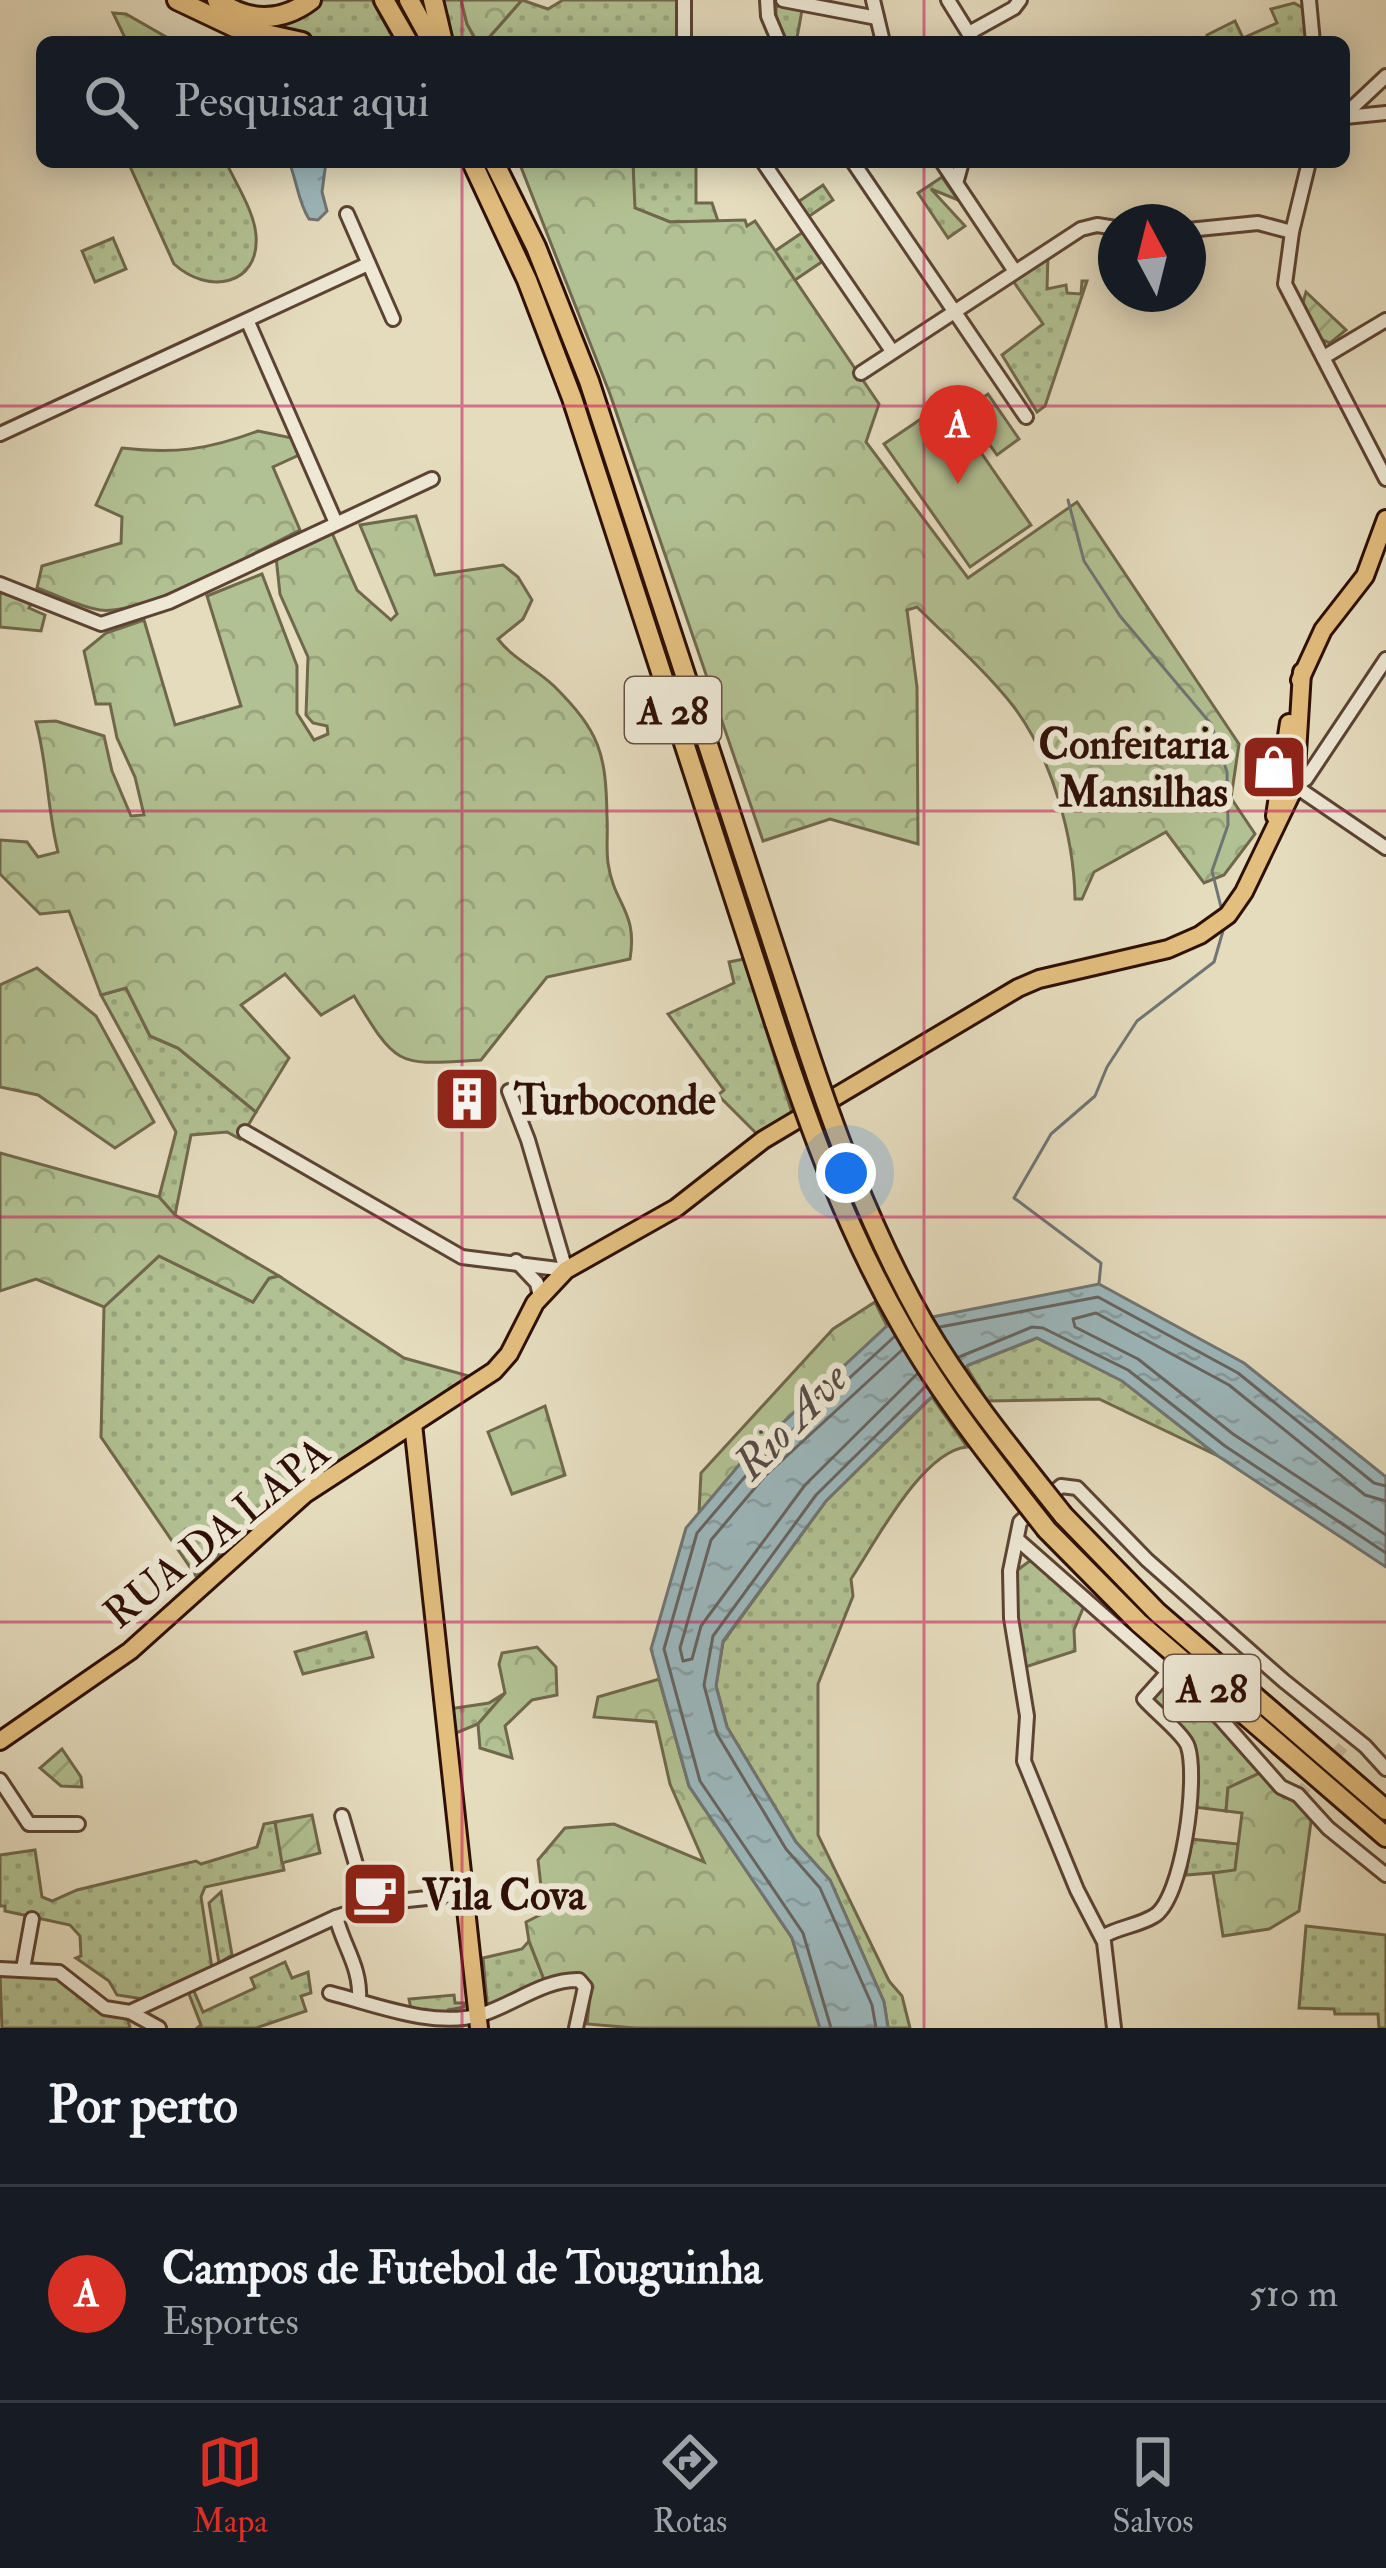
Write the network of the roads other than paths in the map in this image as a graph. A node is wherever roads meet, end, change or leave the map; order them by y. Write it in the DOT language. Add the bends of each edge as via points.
graph roads {
  1 [pos="177,0"];
  2 [pos="217,0"];
  3 [pos="311,0"];
  4 [pos="384,0"];
  5 [pos="410,0"];
  6 [pos="433,0"];
  7 [pos="684,0"];
  8 [pos="767,0"];
  9 [pos="783,0"];
  10 [pos="873,0"];
  11 [pos="948,0"];
  12 [pos="1309,0"];
  13 [pos="1014,3"];
  14 [pos="877,18"];
  15 [pos="275,36"];
  16 [pos="404,36"];
  17 [pos="429,36"];
  18 [pos="442,36"];
  19 [pos="684,36"];
  20 [pos="776,36"];
  21 [pos="882,36"];
  22 [pos="971,36"];
  23 [pos="973,36"];
  24 [pos="1312,36"];
  25 [pos="1386,76"];
  26 [pos="1350,110"];
  27 [pos="1386,113"];
  28 [pos="1350,114"];
  29 [pos="465,168"];
  30 [pos="475,168"];
  31 [pos="497,168"];
  32 [pos="768,168"];
  33 [pos="857,168"];
  34 [pos="947,168"];
  35 [pos="960,168"];
  36 [pos="1308,168"];
  37 [pos="957,180"];
  38 [pos="488,194"];
  39 [pos="347,214"];
  40 [pos="1098,224"];
  41 [pos="1206,228"];
  42 [pos="1292,232"];
  43 [pos="368,264"];
  44 [pos="1014,270"];
  45 [pos="1293,302"];
  46 [pos="1278,305"];
  47 [pos="954,312"];
  48 [pos="393,319"];
  49 [pos="1386,320"];
  50 [pos="248,322"];
  51 [pos="892,351"];
  52 [pos="1324,358"];
  53 [pos="861,373"];
  54 [pos="1026,417"];
  55 [pos="0,434"];
  56 [pos="1384,472"];
  57 [pos="432,479"];
  58 [pos="1386,519"];
  59 [pos="336,523"];
  60 [pos="0,584"];
  61 [pos="1386,659"];
  62 [pos="1288,785"];
  63 [pos="1386,848"];
  64 [pos="509,1091"];
  65 [pos="245,1132"];
  66 [pos="515,1261"];
  67 [pos="566,1270"];
  68 [pos="540,1297"];
  69 [pos="413,1424"];
  70 [pos="1018,1540"];
  71 [pos="1169,1671"];
  72 [pos="0,1741"];
  73 [pos="1386,1769"];
  74 [pos="0,1780"];
  75 [pos="1386,1810"];
  76 [pos="343,1816"];
  77 [pos="78,1824"];
  78 [pos="1386,1837"];
  79 [pos="1386,1875"];
  80 [pos="465,1894"];
  81 [pos="368,1906"];
  82 [pos="337,1916"];
  83 [pos="32,1919"];
  84 [pos="1102,1937"];
  85 [pos="0,1969"];
  86 [pos="23,1969"];
  87 [pos="330,1994"];
  88 [pos="359,2000"];
  89 [pos="150,2004"];
  90 [pos="130,2012"];
  91 [pos="479,2022"];
  92 [pos="153,2025"];
  93 [pos="577,2028"];
  94 [pos="1114,2028"];
  1 -- 15 [label="highway"];
  2 -- 3 [label="highway" via="259,18 289,14"];
  4 -- 16 [label="highway"];
  5 -- 17 [label="highway"];
  6 -- 18 [label="highway"];
  7 -- 19 [label="street"];
  8 -- 20 [label="street"];
  9 -- 14 [label="street"];
  10 -- 14 [label="street"];
  11 -- 22 [label="street"];
  12 -- 24 [label="street"];
  13 -- 23 [label="street"];
  14 -- 21 [label="street"];
  25 -- 26 [label="street"];
  27 -- 28 [label="street"];
  29 -- 38 [label="highway"];
  30 -- 38 [label="highway, A 28"];
  31 -- 75 [label="highway, A 28, bridge" via="589,381 836,1137 924,1323 982,1414 1063,1515 1157,1612"];
  32 -- 51 [label="street"];
  33 -- 47 [label="street"];
  34 -- 37 [label="street"];
  35 -- 37 [label="street"];
  36 -- 42 [label="street"];
  37 -- 44 [label="street"];
  38 -- 78 [label="highway, A 28, bridge" via="572,398 814,1142 904,1330 1047,1530 1139,1623"];
  39 -- 43 [label="street"];
  40 -- 44 [label="street"];
  41 -- 42 [label="street" via="1258,224"];
  42 -- 45 [label="street" via="1285,284"];
  43 -- 48 [label="street"];
  43 -- 50 [label="street"];
  44 -- 47 [label="street"];
  45 -- 46 [label="street"];
  45 -- 52 [label="street"];
  47 -- 51 [label="street"];
  47 -- 54 [label="street"];
  49 -- 52 [label="street"];
  50 -- 55 [label="street"];
  50 -- 59 [label="street"];
  51 -- 53 [label="street"];
  52 -- 56 [label="street"];
  57 -- 59 [label="street"];
  58 -- 62 [label="main road" via="1365,576 1302,672"];
  59 -- 60 [label="street" via="169,602 101,624"];
  61 -- 62 [label="street" via="1306,779"];
  62 -- 63 [label="street"];
  62 -- 67 [label="main road, RUA DA LAPA" via="1244,892 1200,935 1018,988"];
  64 -- 67 [label="street"];
  65 -- 66 [label="street" via="462,1257"];
  66 -- 67 [label="street"];
  66 -- 68 [label="street"];
  67 -- 68 [label="main road, RUA DA LAPA"];
  68 -- 69 [label="main road, RUA DA LAPA" via="494,1372"];
  69 -- 72 [label="main road, RUA DA LAPA" via="305,1494 130,1651"];
  69 -- 80 [label="main road"];
  70 -- 71 [label="street"];
  70 -- 73 [label="street" via="1020,1522 1061,1486 1077,1489"];
  70 -- 84 [label="street" via="1011,1618 1027,1716 1024,1761"];
  71 -- 79 [label="street" via="1282,1787"];
  71 -- 84 [label="street" via="1144,1700 1188,1742 1177,1876 1156,1916"];
  74 -- 77 [label="street" via="29,1824"];
  76 -- 81 [label="street"];
  80 -- 81 [label="street"];
  80 -- 91 [label="main road"];
  81 -- 82 [label="street"];
  82 -- 88 [label="street" via="360,1976"];
  82 -- 89 [label="street"];
  83 -- 86 [label="street"];
  84 -- 94 [label="street"];
  85 -- 86 [label="street"];
  86 -- 90 [label="street" via="59,1972 105,2008"];
  87 -- 88 [label="street"];
  88 -- 91 [label="street"];
  89 -- 90 [label="street"];
  89 -- 92 [label="street"];
  90 -- 92 [label="street"];
  91 -- 93 [label="street" via="547,1986 579,1980 585,1988"];
}
